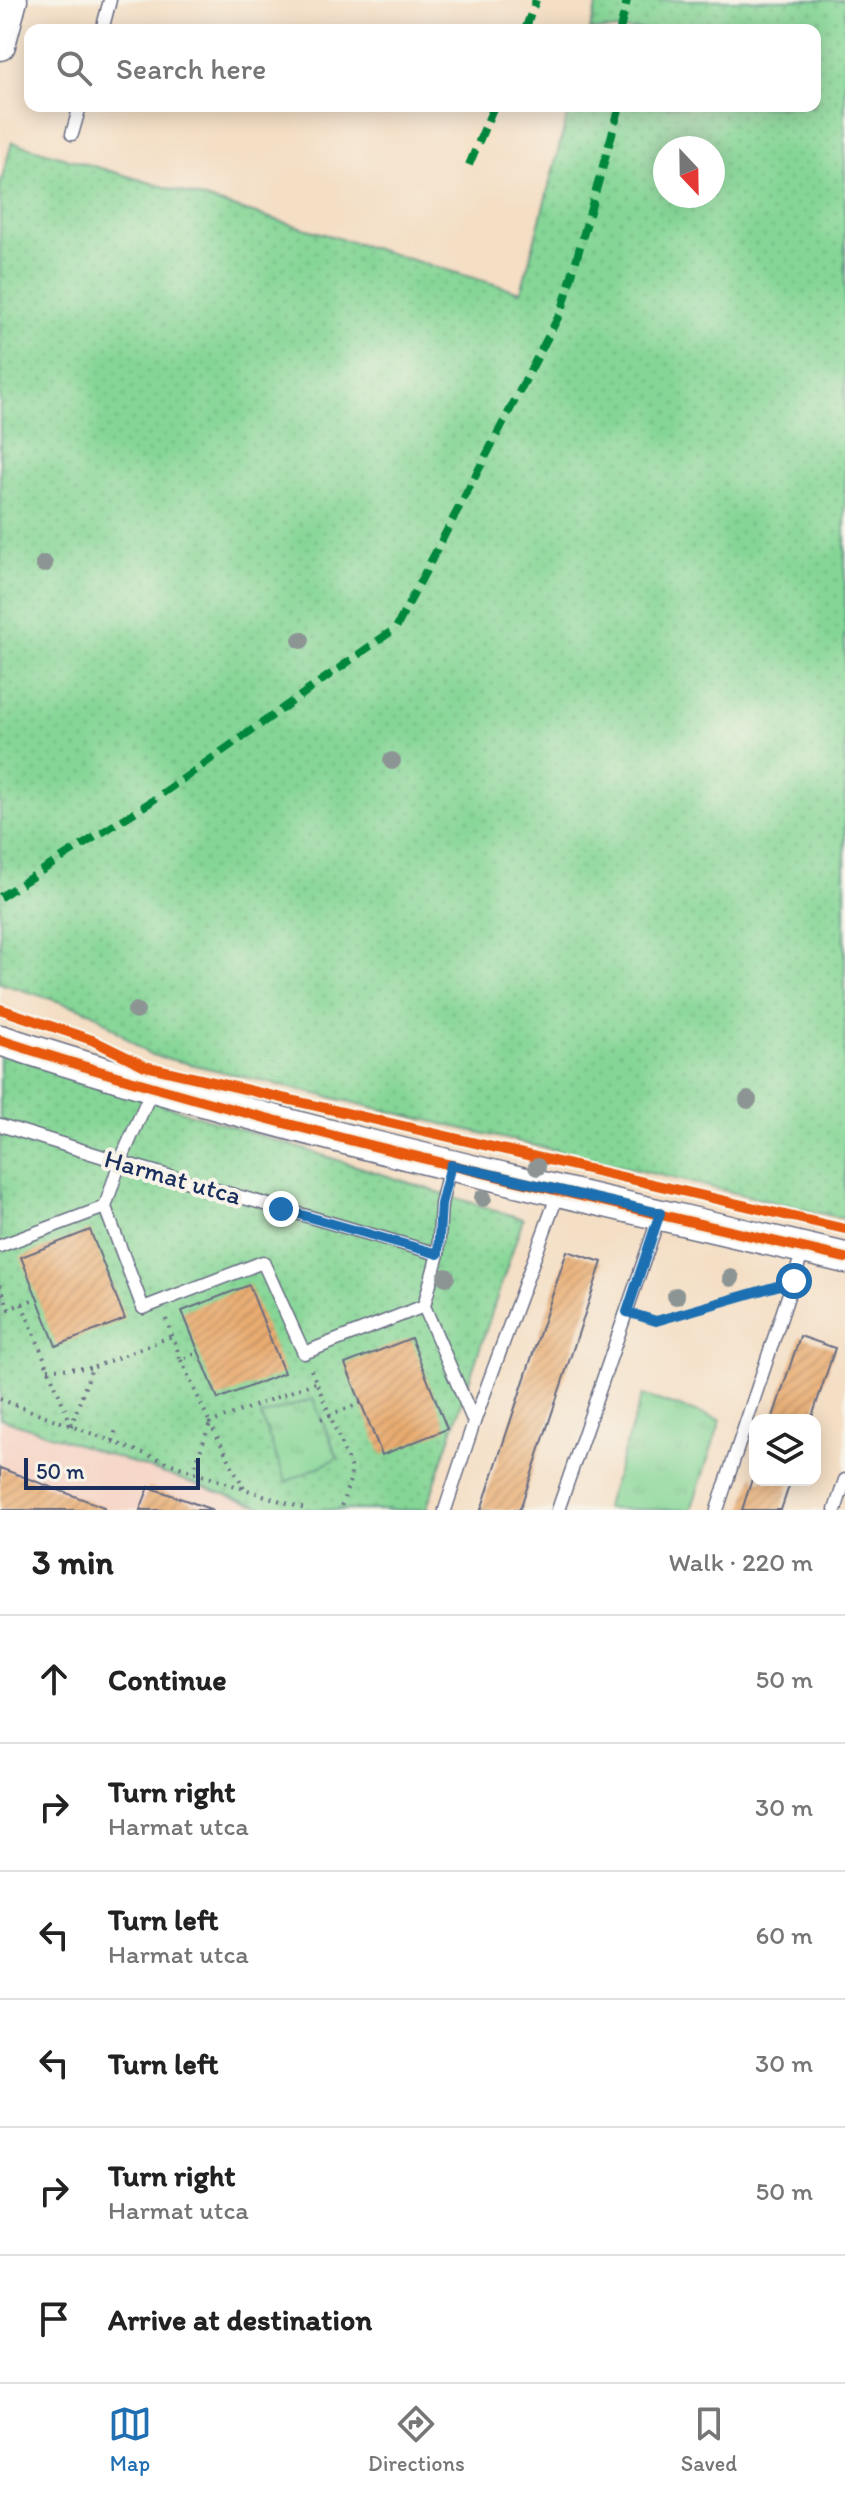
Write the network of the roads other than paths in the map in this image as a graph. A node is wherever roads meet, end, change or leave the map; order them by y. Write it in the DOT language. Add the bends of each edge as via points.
graph roads {
  1 [pos="12,0"];
  2 [pos="110,0"];
  3 [pos="104,24"];
  4 [pos="0,45"];
  5 [pos="78,112"];
  6 [pos="72,134"];
  7 [pos="0,1040"];
  8 [pos="153,1087"];
  9 [pos="0,1125"];
  10 [pos="120,1162"];
  11 [pos="451,1165"];
  12 [pos="559,1191"];
  13 [pos="105,1207"];
  14 [pos="660,1213"];
  15 [pos="0,1246"];
  16 [pos="804,1248"];
  17 [pos="438,1254"];
  18 [pos="845,1258"];
  19 [pos="424,1306"];
  20 [pos="474,1422"];
  21 [pos="845,1480"];
  22 [pos="445,1510"];
  23 [pos="558,1510"];
  24 [pos="717,1510"];
  25 [pos="835,1510"];
  1 -- 4 [label="street"];
  2 -- 3 [label="lane"];
  5 -- 6 [label="lane"];
  7 -- 8 [label="street"];
  8 -- 10 [label="lane"];
  8 -- 11 [label="street"];
  9 -- 10 [label="lane, Harmat utca"];
  10 -- 13 [label="lane"];
  10 -- 17 [label="lane, Harmat utca"];
  11 -- 12 [label="street"];
  11 -- 17 [label="lane" via="441,1204"];
  12 -- 14 [label="street"];
  12 -- 20 [label="lane"];
  13 -- 15 [label="lane"];
  13 -- 19 [label="lane" via="143,1308 263,1262 304,1353"];
  14 -- 16 [label="street"];
  14 -- 23 [label="lane"];
  16 -- 18 [label="street"];
  16 -- 24 [label="lane"];
  17 -- 19 [label="lane"];
  19 -- 20 [label="lane"];
  20 -- 22 [label="lane"];
  21 -- 25 [label="lane"];
}
